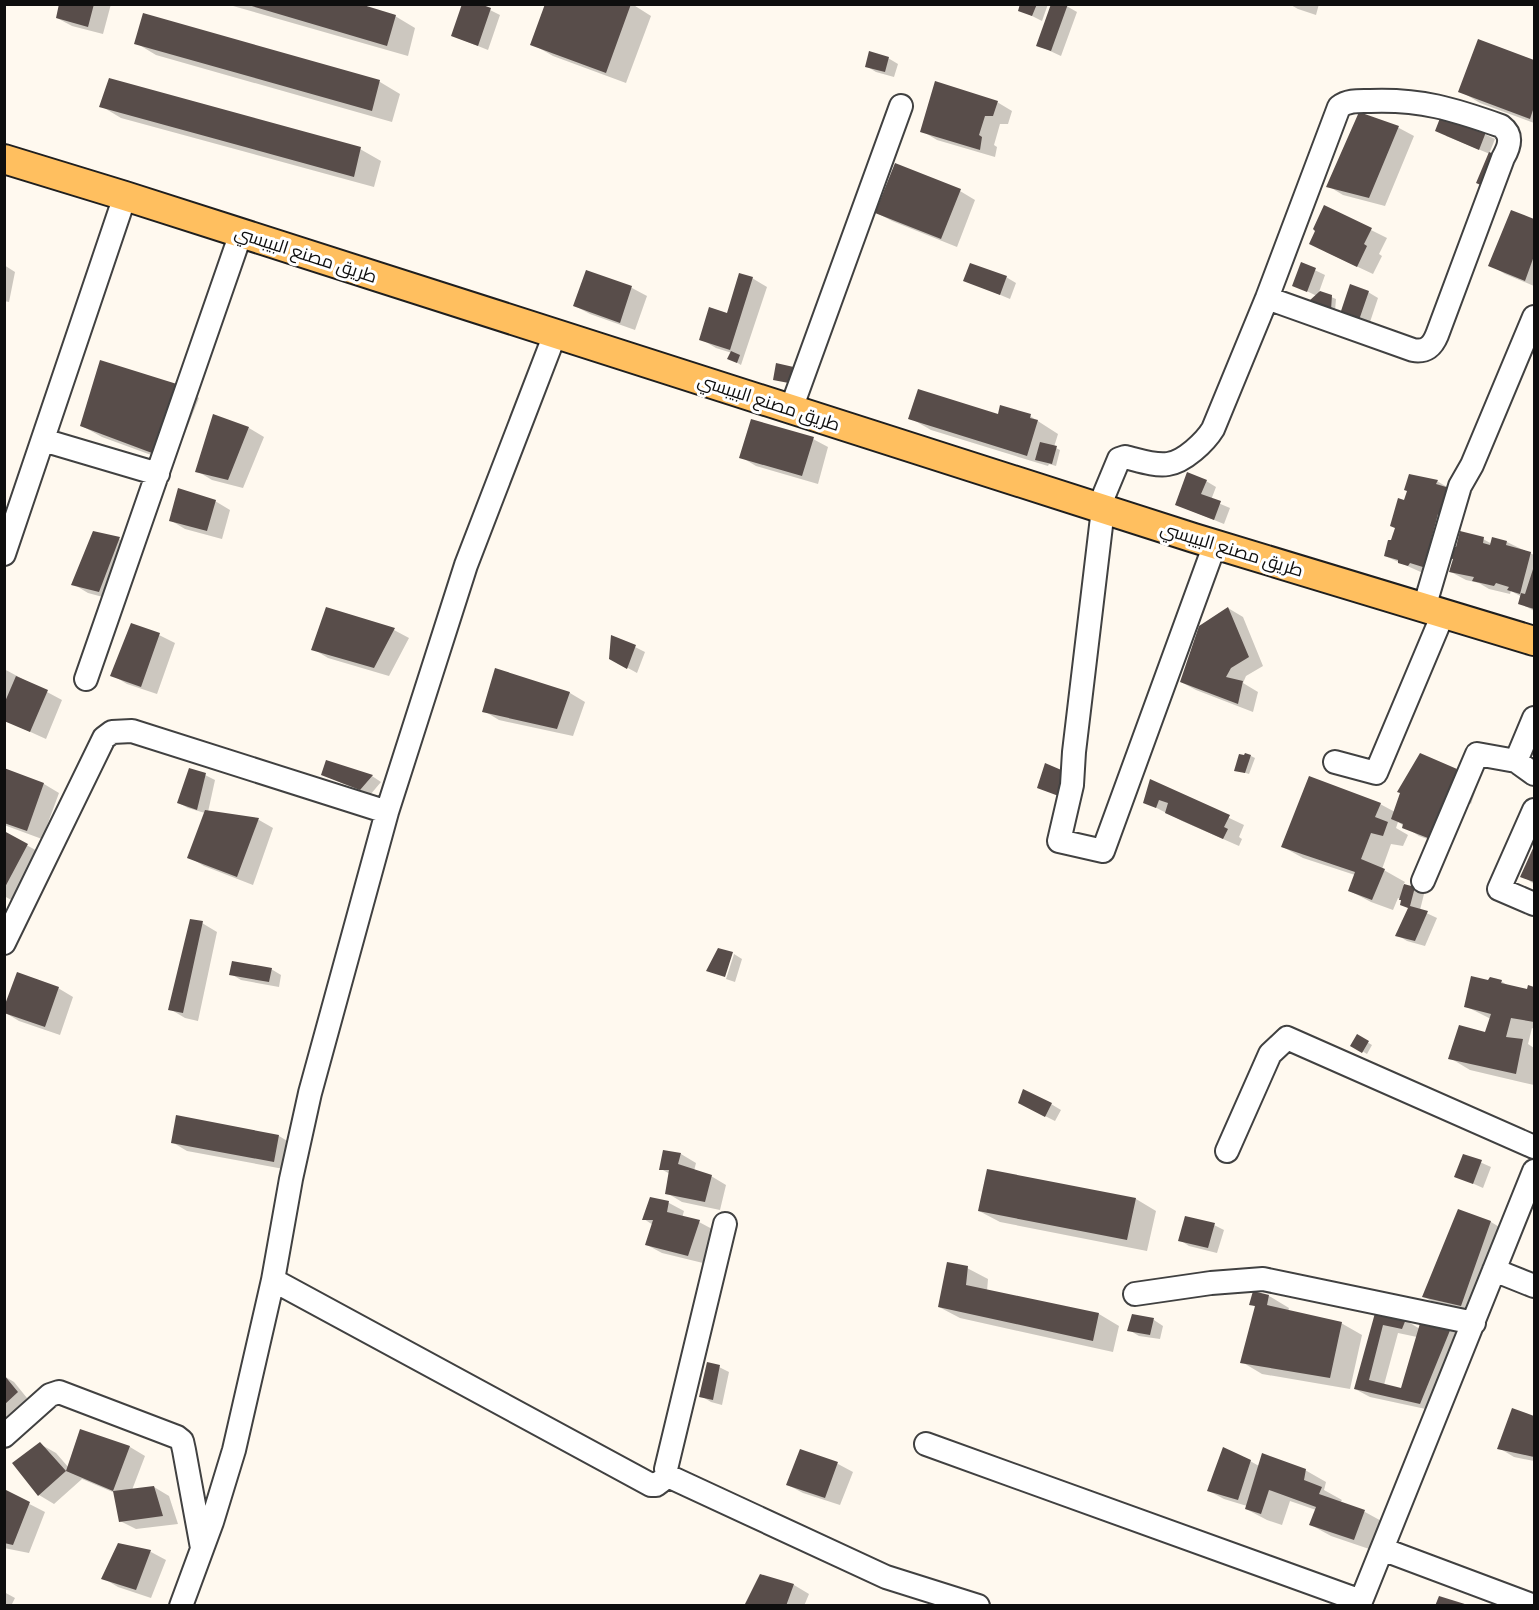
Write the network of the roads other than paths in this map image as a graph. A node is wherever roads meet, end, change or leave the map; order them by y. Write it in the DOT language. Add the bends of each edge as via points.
graph roads {
  1 [pos="901,106"];
  2 [pos="4,159"];
  3 [pos="125,196"];
  4 [pos="241,233"];
  5 [pos="1267,298"];
  6 [pos="1534,317"];
  7 [pos="555,334"];
  8 [pos="791,409"];
  9 [pos="43,440"];
  10 [pos="158,474"];
  11 [pos="1101,508"];
  12 [pos="1215,544"];
  13 [pos="4,554"];
  14 [pos="1433,611"];
  15 [pos="1534,641"];
  16 [pos="86,679"];
  17 [pos="1534,718"];
  18 [pos="1515,760"];
  19 [pos="1335,762"];
  20 [pos="1534,774"];
  21 [pos="1534,810"];
  22 [pos="387,812"];
  23 [pos="1423,881"];
  24 [pos="1534,904"];
  25 [pos="5,943"];
  26 [pos="1534,1147"];
  27 [pos="1227,1151"];
  28 [pos="1534,1171"];
  29 [pos="725,1224"];
  30 [pos="1494,1270"];
  31 [pos="273,1281"];
  32 [pos="1534,1286"];
  33 [pos="1135,1294"];
  34 [pos="1473,1323"];
  35 [pos="4,1436"];
  36 [pos="926,1444"];
  37 [pos="668,1476"];
  38 [pos="1382,1549"];
  39 [pos="202,1550"];
  40 [pos="1360,1603"];
  41 [pos="181,1605"];
  42 [pos="978,1605"];
  43 [pos="1534,1605"];
  1 -- 8 [label="street"];
  2 -- 3 [label="main road, طريق مصنع البيبسي"];
  3 -- 4 [label="main road, طريق مصنع البيبسي"];
  3 -- 9 [label="street"];
  4 -- 7 [label="main road, طريق مصنع البيبسي"];
  4 -- 10 [label="street"];
  5 -- 5 [label="street" via="1336,113 1344,104 1396,100 1430,104 1506,130 1509,148 1433,345 1426,350 1413,350"];
  5 -- 11 [label="street" via="1206,440 1169,464 1119,459"];
  6 -- 14 [label="street" via="1460,486"];
  7 -- 8 [label="main road, طريق مصنع البيبسي"];
  7 -- 22 [label="street" via="466,565"];
  8 -- 11 [label="main road, طريق مصنع البيبسي"];
  9 -- 10 [label="street"];
  9 -- 13 [label="street"];
  10 -- 16 [label="street"];
  11 -- 12 [label="main road, طريق مصنع البيبسي"];
  11 -- 12 [label="street" via="1072,785 1059,840 1103,851"];
  12 -- 14 [label="main road, طريق مصنع البيبسي"];
  14 -- 15 [label="main road, طريق مصنع البيبسي"];
  14 -- 19 [label="street" via="1376,772"];
  17 -- 18 [label="street"];
  18 -- 20 [label="street"];
  18 -- 23 [label="street" via="1477,754"];
  21 -- 24 [label="street" via="1499,889"];
  22 -- 25 [label="street" via="132,731 112,732 104,738"];
  22 -- 31 [label="street" via="310,1093"];
  26 -- 27 [label="street" via="1287,1038 1270,1054"];
  28 -- 30 [label="street"];
  29 -- 37 [label="street" via="666,1468"];
  30 -- 32 [label="street"];
  30 -- 34 [label="street"];
  31 -- 37 [label="street" via="651,1485"];
  31 -- 39 [label="street" via="234,1450"];
  33 -- 34 [label="street" via="1263,1279"];
  34 -- 38 [label="street"];
  35 -- 39 [label="street" via="50,1395 59,1392 177,1437 184,1450"];
  36 -- 40 [label="street"];
  37 -- 42 [label="street" via="886,1577"];
  38 -- 40 [label="street"];
  38 -- 43 [label="street"];
  39 -- 41 [label="street"];
}
